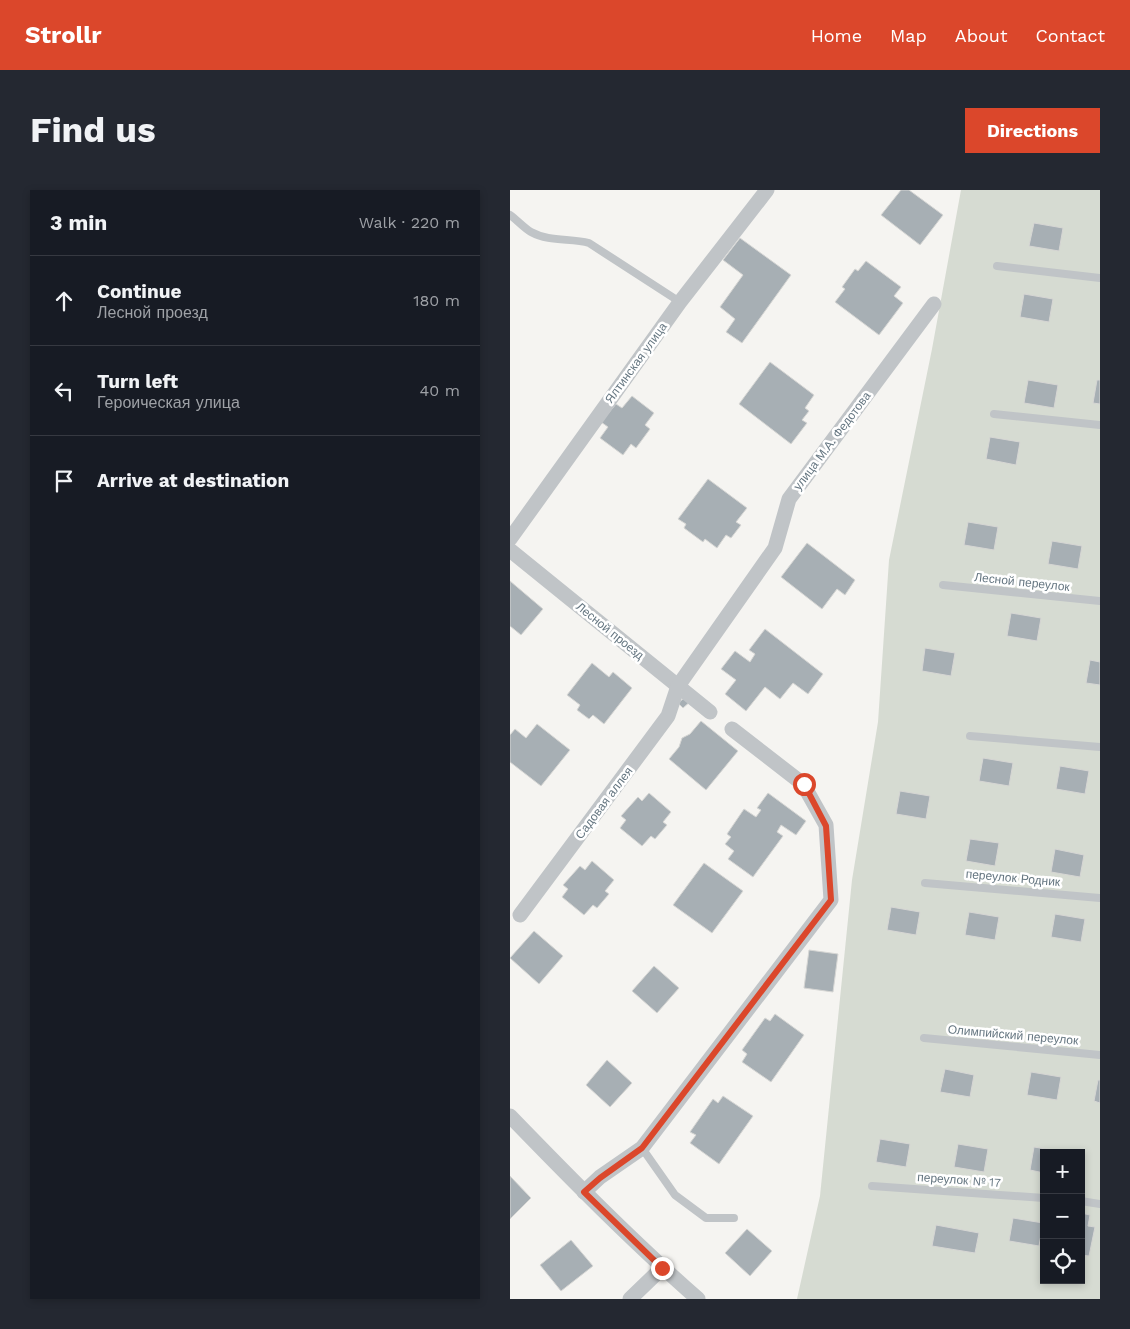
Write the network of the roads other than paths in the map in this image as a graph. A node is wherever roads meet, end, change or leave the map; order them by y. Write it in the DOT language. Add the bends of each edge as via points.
graph roads {
  1 [pos="767,190"];
  2 [pos="510,214"];
  3 [pos="997,266"];
  4 [pos="1100,278"];
  5 [pos="680,302"];
  6 [pos="934,304"];
  7 [pos="994,414"];
  8 [pos="1100,425"];
  9 [pos="510,539"];
  10 [pos="510,550"];
  11 [pos="943,585"];
  12 [pos="1100,601"];
  13 [pos="678,686"];
  14 [pos="710,712"];
  15 [pos="732,729"];
  16 [pos="970,736"];
  17 [pos="1100,747"];
  18 [pos="925,882"];
  19 [pos="1100,898"];
  20 [pos="520,915"];
  21 [pos="924,1038"];
  22 [pos="1100,1055"];
  23 [pos="510,1116"];
  24 [pos="642,1148"];
  25 [pos="872,1186"];
  26 [pos="584,1192"];
  27 [pos="1040,1198"];
  28 [pos="1085,1202"];
  29 [pos="1100,1204"];
  30 [pos="734,1218"];
  31 [pos="662,1268"];
  32 [pos="630,1299"];
  33 [pos="698,1299"];
  1 -- 5 [label="street, Ялтинская улица"];
  2 -- 5 [label="lane" via="532,233 550,239 590,243"];
  3 -- 4 [label="lane"];
  5 -- 9 [label="street, Ялтинская улица"];
  6 -- 13 [label="street, улица М.А. Федотова" via="789,499 775,548"];
  7 -- 8 [label="lane"];
  10 -- 13 [label="street, Лесной проезд"];
  11 -- 12 [label="lane, Лесной переулок"];
  13 -- 14 [label="street, Лесной проезд"];
  13 -- 20 [label="street, Садовая аллея" via="668,716"];
  15 -- 24 [label="street" via="804,784 826,826 831,900"];
  16 -- 17 [label="lane"];
  18 -- 19 [label="lane, переулок Родник"];
  21 -- 22 [label="lane, Олимпийский переулок"];
  23 -- 26 [label="street"];
  24 -- 26 [label="street"];
  24 -- 30 [label="lane" via="675,1195 706,1218"];
  25 -- 27 [label="lane, переулок № 17"];
  26 -- 31 [label="street"];
  28 -- 29 [label="lane"];
  31 -- 32 [label="street"];
  31 -- 33 [label="street"];
}
